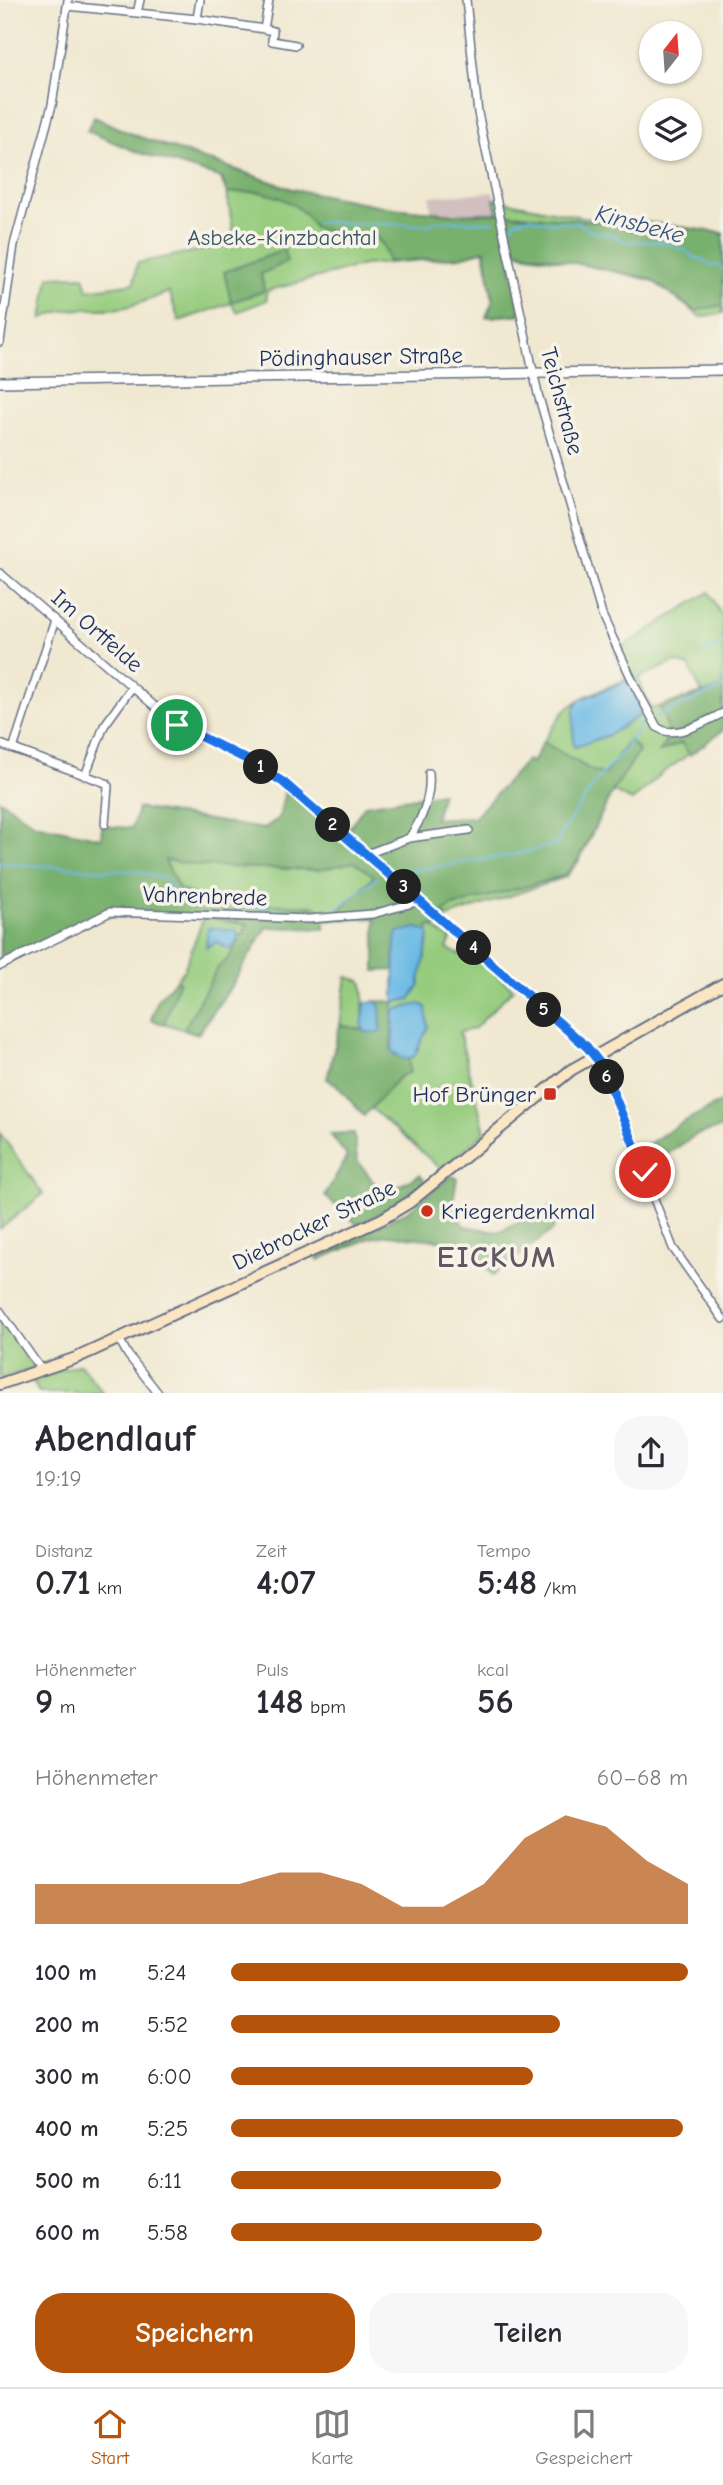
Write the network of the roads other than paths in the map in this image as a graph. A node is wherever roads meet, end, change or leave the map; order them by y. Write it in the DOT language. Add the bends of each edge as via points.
graph roads {
  1 [pos="139,0"];
  2 [pos="200,0"];
  3 [pos="269,0"];
  4 [pos="466,0"];
  5 [pos="67,3"];
  6 [pos="137,13"];
  7 [pos="197,19"];
  8 [pos="264,29"];
  9 [pos="296,45"];
  10 [pos="0,342"];
  11 [pos="723,370"];
  12 [pos="532,373"];
  13 [pos="0,382"];
  14 [pos="0,573"];
  15 [pos="55,620"];
  16 [pos="132,687"];
  17 [pos="723,713"];
  18 [pos="0,744"];
  19 [pos="13,749"];
  20 [pos="429,773"];
  21 [pos="85,776"];
  22 [pos="105,824"];
  23 [pos="469,830"];
  24 [pos="409,838"];
  25 [pos="367,854"];
  26 [pos="420,901"];
  27 [pos="0,967"];
  28 [pos="723,984"];
  29 [pos="594,1056"];
  30 [pos="0,1311"];
  31 [pos="723,1319"];
  32 [pos="119,1339"];
  33 [pos="42,1371"];
  34 [pos="0,1384"];
  35 [pos="158,1393"];
  1 -- 6 [label="street"];
  2 -- 7 [label="street"];
  3 -- 8 [label="street"];
  4 -- 12 [label="street, Teichstraße" via="478,113"];
  5 -- 6 [label="street"];
  5 -- 10 [label="street" via="51,105 14,244"];
  6 -- 7 [label="street"];
  7 -- 8 [label="street"];
  8 -- 9 [label="street" via="273,31 272,41"];
  11 -- 12 [label="street, Pödinghauser Straße"];
  12 -- 13 [label="street, Pödinghauser Straße"];
  12 -- 17 [label="street, Teichstraße" via="602,615 654,724 662,731 677,732"];
  14 -- 15 [label="street, Im Ortfelde"];
  15 -- 16 [label="street, Im Ortfelde"];
  15 -- 19 [label="street"];
  16 -- 21 [label="street" via="104,726"];
  16 -- 25 [label="street, Im Ortfelde" via="177,725 274,775"];
  18 -- 19 [label="street"];
  19 -- 21 [label="street"];
  20 -- 24 [label="street" via="428,800"];
  21 -- 22 [label="street" via="108,786"];
  23 -- 24 [label="street"];
  24 -- 25 [label="street"];
  25 -- 26 [label="street, Im Ortfelde"];
  26 -- 27 [label="street, Vahrenbrede" via="373,915 309,919 110,912"];
  26 -- 29 [label="street, Im Ortfelde"];
  28 -- 29 [label="main road, Diebrocker Straße"];
  29 -- 31 [label="street, Im Ortfelde" via="628,1126 673,1248"];
  29 -- 32 [label="main road, Diebrocker Straße" via="545,1090 404,1206"];
  30 -- 33 [label="street"];
  32 -- 33 [label="main road, Diebrocker Straße"];
  32 -- 35 [label="street"];
  33 -- 34 [label="main road, Diebrocker Straße"];
}
